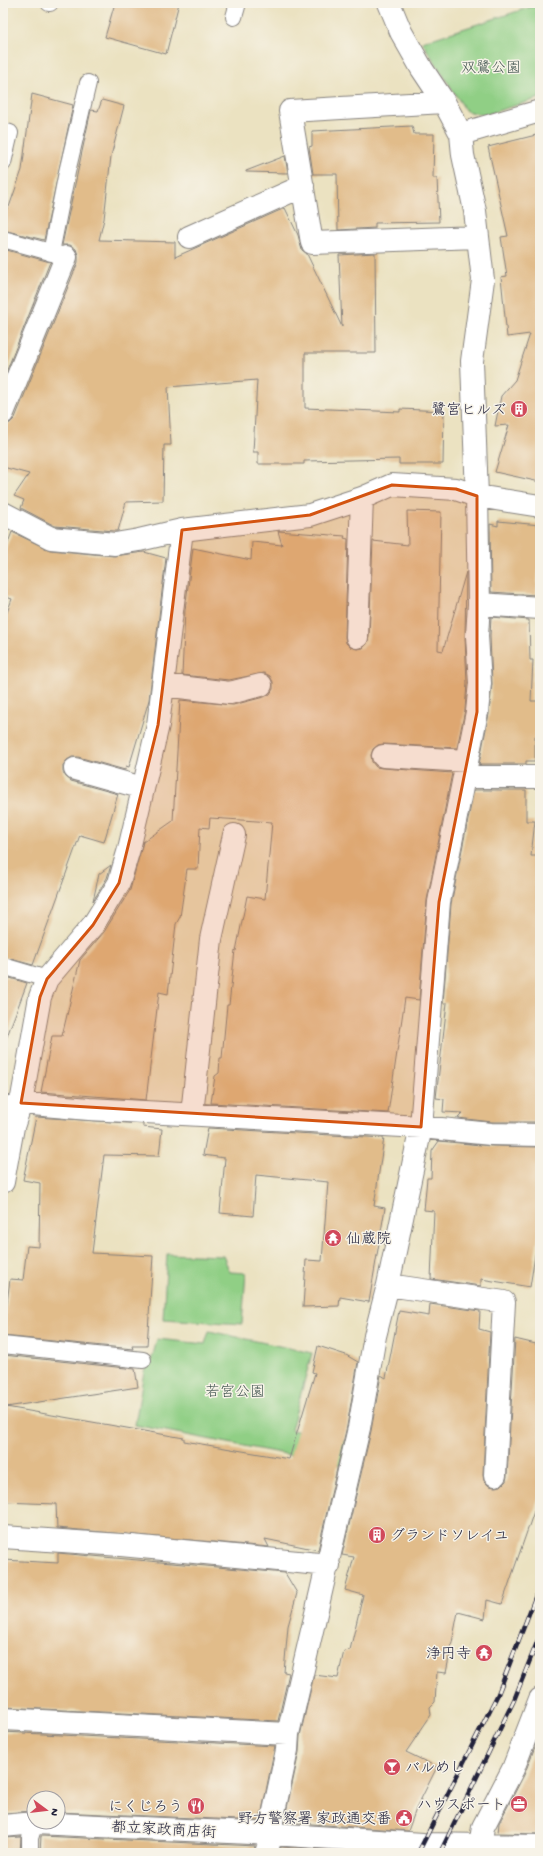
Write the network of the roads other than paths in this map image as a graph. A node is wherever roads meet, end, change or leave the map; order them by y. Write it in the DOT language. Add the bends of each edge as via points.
graph roads {
  1 [pos="389,3"];
  2 [pos="88,83"];
  3 [pos="444,102"];
  4 [pos="540,111"];
  5 [pos="3,131"];
  6 [pos="461,134"];
  7 [pos="3,162"];
  8 [pos="302,186"];
  9 [pos="190,237"];
  10 [pos="477,237"];
  11 [pos="3,239"];
  12 [pos="58,255"];
  13 [pos="3,413"];
  14 [pos="477,496"];
  15 [pos="362,498"];
  16 [pos="540,506"];
  17 [pos="3,513"];
  18 [pos="182,530"];
  19 [pos="479,604"];
  20 [pos="540,608"];
  21 [pos="357,637"];
  22 [pos="163,685"];
  23 [pos="261,685"];
  24 [pos="383,756"];
  25 [pos="75,769"];
  26 [pos="466,769"];
  27 [pos="540,777"];
  28 [pos="143,788"];
  29 [pos="234,835"];
  30 [pos="3,966"];
  31 [pos="47,979"];
  32 [pos="12,1107"];
  33 [pos="192,1114"];
  34 [pos="421,1127"];
  35 [pos="540,1136"];
  36 [pos="3,1182"];
  37 [pos="388,1285"];
  38 [pos="3,1346"];
  39 [pos="143,1360"];
  40 [pos="495,1475"];
  41 [pos="3,1537"];
  42 [pos="329,1565"];
  43 [pos="540,1699"];
  44 [pos="3,1719"];
  45 [pos="288,1734"];
  46 [pos="26,1825"];
  47 [pos="3,1826"];
  48 [pos="66,1827"];
  49 [pos="33,1830"];
  50 [pos="269,1844"];
  51 [pos="540,1846"];
  52 [pos="480,1848"];
  53 [pos="30,1853"];
  1 -- 3 [label="street" via="401,32"];
  2 -- 12 [label="lane" via="67,172"];
  3 -- 6 [label="street"];
  3 -- 8 [label="street" via="290,111"];
  4 -- 6 [label="street"];
  5 -- 7 [label="lane" via="10,133"];
  6 -- 10 [label="street" via="475,211"];
  8 -- 9 [label="street"];
  8 -- 10 [label="street" via="312,243"];
  10 -- 14 [label="street" via="482,280 472,361"];
  11 -- 12 [label="lane"];
  12 -- 13 [label="street"];
  14 -- 15 [label="street" via="456,489 392,485"];
  14 -- 16 [label="street"];
  14 -- 19 [label="street"];
  15 -- 18 [label="street" via="310,515"];
  15 -- 21 [label="street"];
  17 -- 18 [label="street" via="51,538 115,544"];
  18 -- 22 [label="street"];
  19 -- 20 [label="street"];
  19 -- 26 [label="street" via="477,636 480,682"];
  22 -- 23 [label="street" via="230,693"];
  22 -- 28 [label="street" via="158,725"];
  24 -- 26 [label="street"];
  25 -- 28 [label="street"];
  26 -- 27 [label="street"];
  26 -- 34 [label="street" via="439,902"];
  28 -- 31 [label="street" via="120,883 93,925"];
  29 -- 33 [label="street" via="211,939"];
  30 -- 31 [label="lane"];
  31 -- 32 [label="street" via="40,997"];
  32 -- 33 [label="street"];
  32 -- 36 [label="street" via="13,1127"];
  33 -- 34 [label="street"];
  34 -- 35 [label="street"];
  34 -- 37 [label="street"];
  37 -- 40 [label="street" via="504,1302"];
  37 -- 42 [label="street" via="375,1336 359,1428"];
  38 -- 39 [label="lane"];
  41 -- 42 [label="street" via="121,1545"];
  42 -- 45 [label="street"];
  43 -- 52 [label="street" via="513,1769 483,1827"];
  44 -- 45 [label="street"];
  45 -- 50 [label="street"];
  46 -- 47 [label="street, 都立家政商店街"];
  48 -- 50 [label="street, 都立家政商店街"];
  49 -- 53 [label="lane"];
  50 -- 52 [label="street, 都立家政商店街" via="423,1844"];
  51 -- 52 [label="street, 都立家政商店街"];
}
